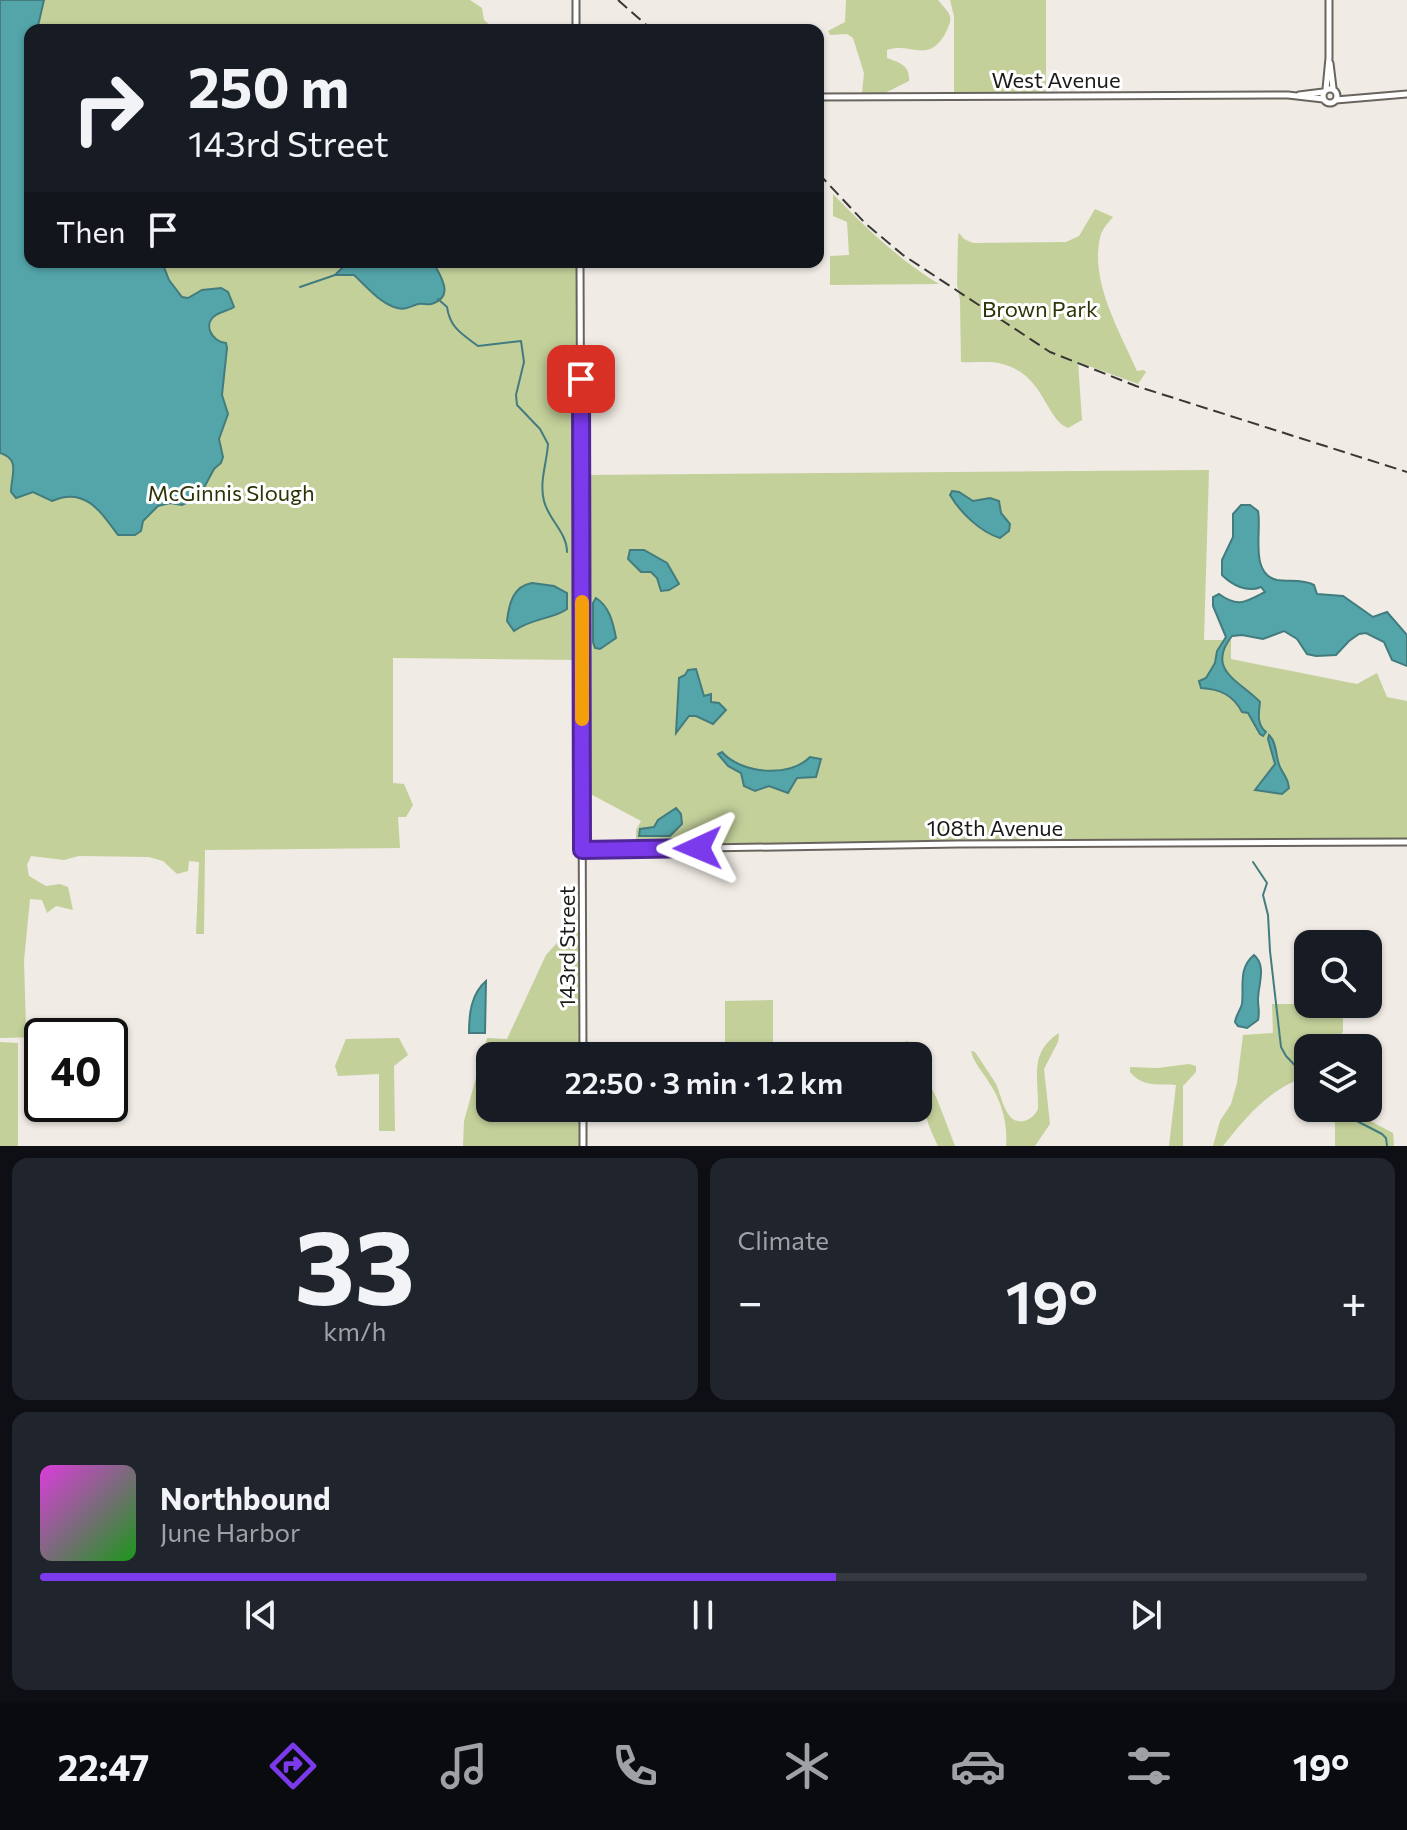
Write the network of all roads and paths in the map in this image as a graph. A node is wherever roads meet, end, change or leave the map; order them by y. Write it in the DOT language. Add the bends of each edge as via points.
graph roads {
  1 [pos="576,0"];
  2 [pos="1329,0"];
  3 [pos="576,24"];
  4 [pos="1329,62"];
  5 [pos="1324,93"];
  6 [pos="1335,94"];
  7 [pos="1407,94"];
  8 [pos="824,97"];
  9 [pos="580,268"];
  10 [pos="1407,842"];
  11 [pos="582,850"];
  12 [pos="583,1042"];
  13 [pos="583,1122"];
  14 [pos="583,1146"];
  1 -- 3 [label="street"];
  2 -- 4 [label="street"];
  4 -- 5 [label="street"];
  4 -- 6 [label="street"];
  5 -- 6 [label="street"];
  5 -- 6 [label="street" via="1329,104"];
  5 -- 8 [label="street, West Avenue"];
  6 -- 7 [label="street"];
  9 -- 11 [label="street, 143rd Street"];
  10 -- 11 [label="street, 108th Avenue"];
  11 -- 12 [label="street, 143rd Street"];
  13 -- 14 [label="street"];
}
